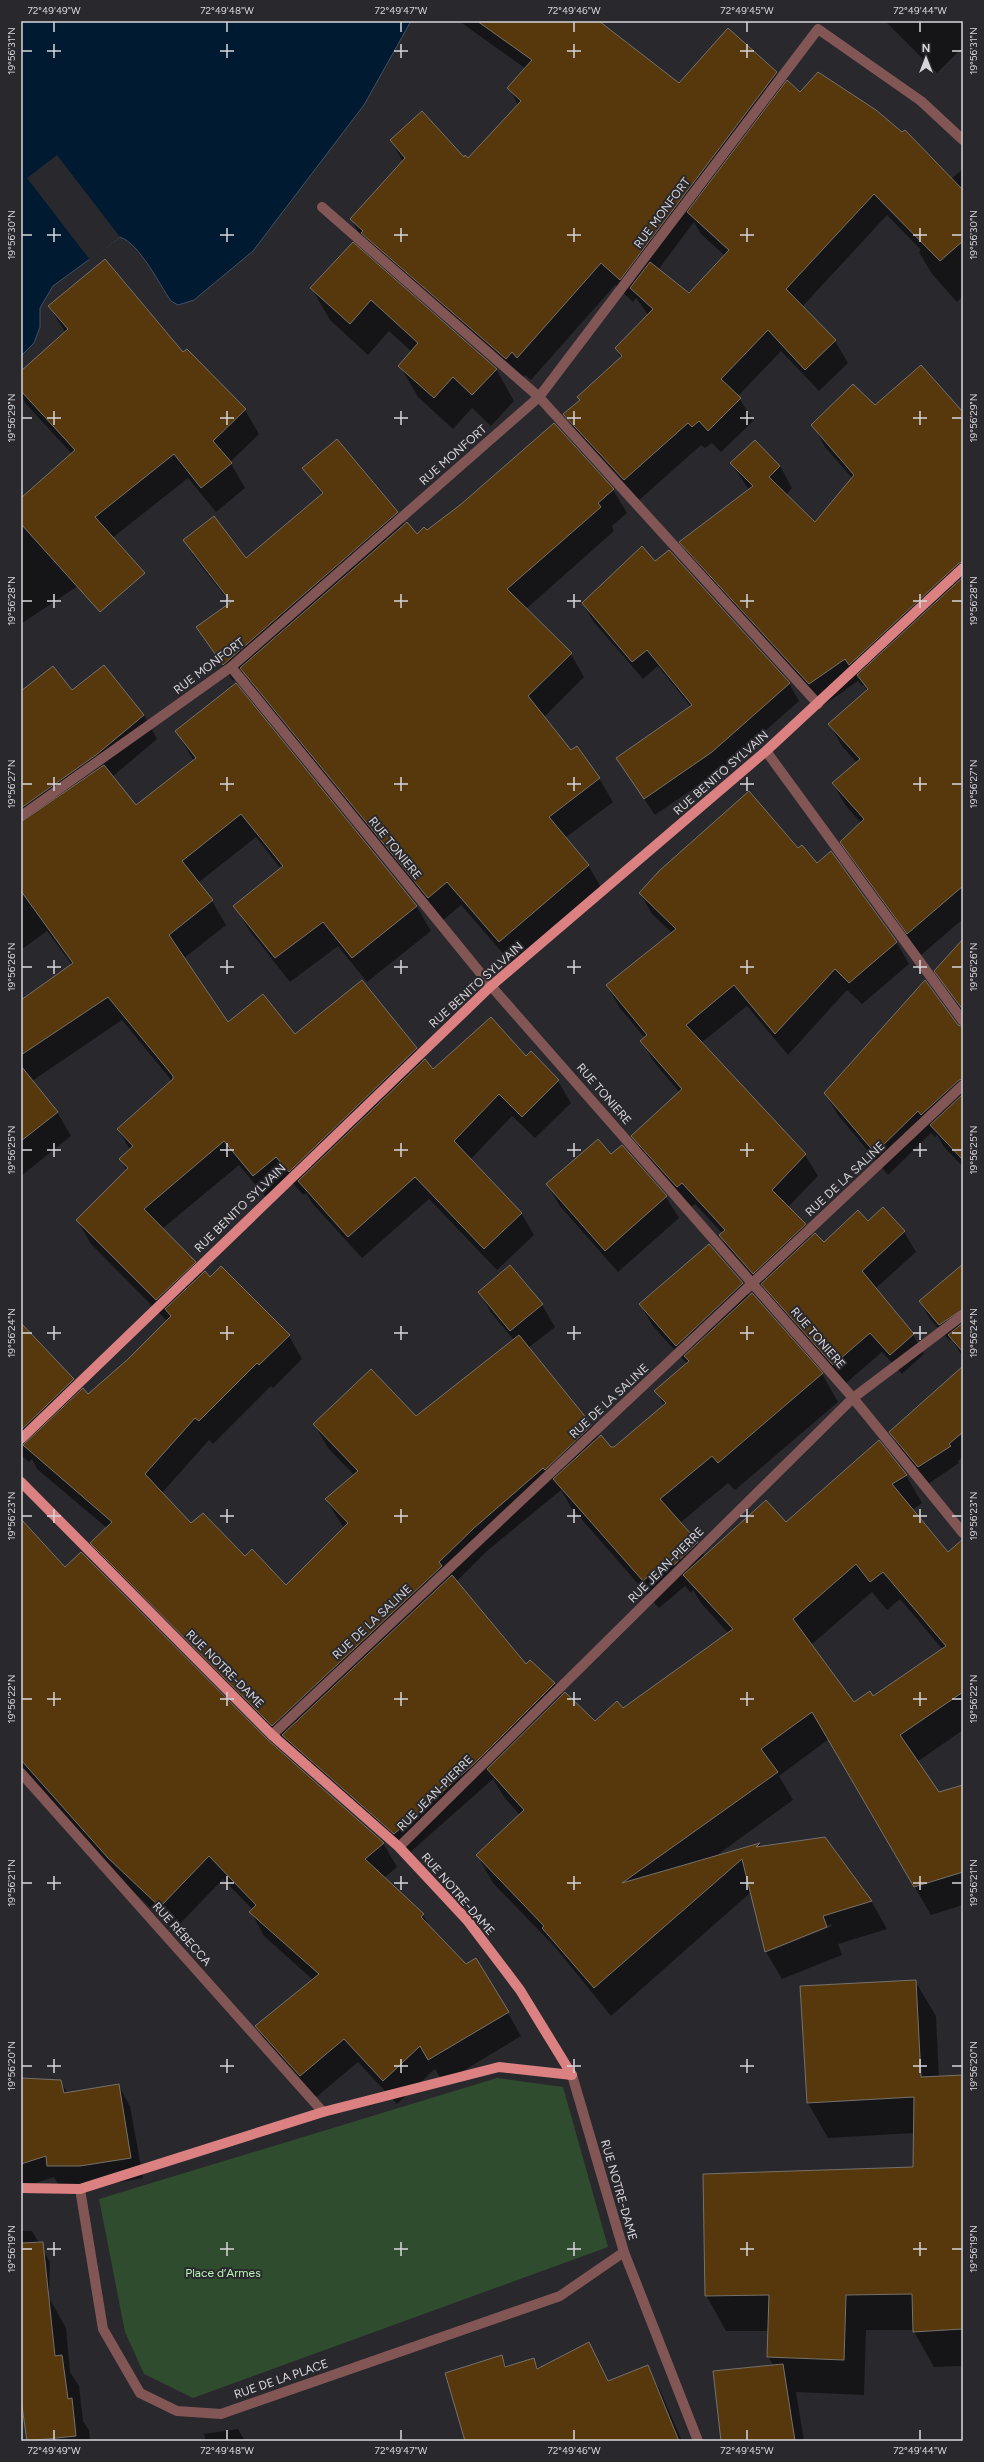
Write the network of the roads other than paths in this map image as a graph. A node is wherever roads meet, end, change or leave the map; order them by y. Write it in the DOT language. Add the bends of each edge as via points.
graph roads {
  1 [pos="963,140"];
  2 [pos="322,207"];
  3 [pos="539,397"];
  4 [pos="963,568"];
  5 [pos="231,668"];
  6 [pos="818,704"];
  7 [pos="766,751"];
  8 [pos="21,816"];
  9 [pos="491,986"];
  10 [pos="963,1021"];
  11 [pos="963,1085"];
  12 [pos="753,1283"];
  13 [pos="963,1315"];
  14 [pos="853,1398"];
  15 [pos="21,1439"];
  16 [pos="21,1482"];
  17 [pos="963,1533"];
  18 [pos="272,1735"];
  19 [pos="21,1773"];
  20 [pos="399,1847"];
  21 [pos="572,2075"];
  22 [pos="323,2112"];
  23 [pos="21,2188"];
  24 [pos="80,2189"];
  25 [pos="624,2252"];
  26 [pos="698,2441"];
  1 -- 3 [label="street, RUE MONFORT" via="921,101 818,29"];
  2 -- 3 [label="street"];
  3 -- 5 [label="street, RUE MONFORT"];
  3 -- 6 [label="street"];
  4 -- 6 [label="main road, RUE BENITO SYLVAIN"];
  5 -- 8 [label="street, RUE MONFORT"];
  5 -- 9 [label="street, RUE TONIERE"];
  6 -- 7 [label="main road, RUE BENITO SYLVAIN"];
  7 -- 9 [label="main road, RUE BENITO SYLVAIN"];
  7 -- 10 [label="street"];
  9 -- 12 [label="street, RUE TONIERE"];
  9 -- 15 [label="main road, RUE BENITO SYLVAIN"];
  11 -- 12 [label="street, RUE DE LA SALINE"];
  12 -- 14 [label="street, RUE TONIERE"];
  12 -- 18 [label="street, RUE DE LA SALINE"];
  13 -- 14 [label="street, RUE JEAN-PIERRE"];
  14 -- 17 [label="street, RUE TONIERE"];
  14 -- 20 [label="street, RUE JEAN-PIERRE"];
  16 -- 18 [label="main road, RUE NOTRE-DAME"];
  18 -- 20 [label="main road, RUE NOTRE-DAME"];
  19 -- 22 [label="street, RUE RÉBECCA"];
  20 -- 21 [label="main road, RUE NOTRE-DAME" via="471,1926 520,1990"];
  21 -- 22 [label="main road" via="499,2067"];
  21 -- 25 [label="street, RUE NOTRE-DAME"];
  22 -- 24 [label="main road"];
  23 -- 24 [label="main road"];
  24 -- 25 [label="street, RUE DE LA PLACE" via="103,2329 140,2393 177,2411 221,2414 560,2296"];
  25 -- 26 [label="street, RUE NOTRE-DAME"];
}
